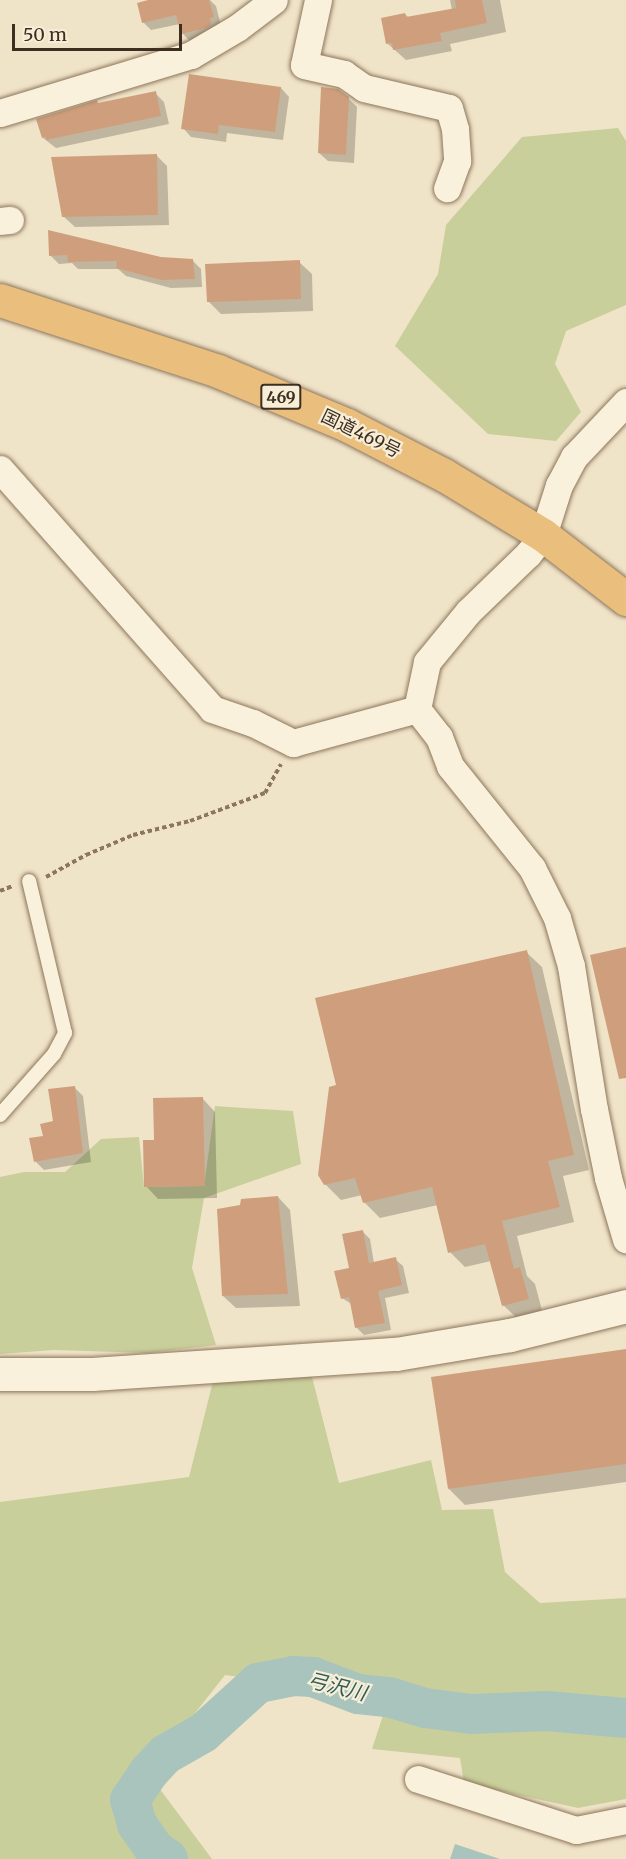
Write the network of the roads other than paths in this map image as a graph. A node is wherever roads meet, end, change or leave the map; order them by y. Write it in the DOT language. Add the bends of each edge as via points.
graph roads {
  1 [pos="274,0"];
  2 [pos="318,0"];
  3 [pos="0,113"];
  4 [pos="447,188"];
  5 [pos="0,300"];
  6 [pos="626,402"];
  7 [pos="0,469"];
  8 [pos="543,535"];
  9 [pos="626,598"];
  10 [pos="417,709"];
  11 [pos="29,881"];
  12 [pos="0,1115"];
  13 [pos="626,1239"];
  14 [pos="626,1306"];
  15 [pos="0,1374"];
  16 [pos="418,1779"];
  17 [pos="626,1820"];
  1 -- 3 [label="street" via="191,55"];
  2 -- 4 [label="street" via="304,65 344,74 364,88 449,108 457,161"];
  5 -- 8 [label="highway, 国道469号 / 469" via="218,371 348,425 444,475"];
  6 -- 8 [label="street" via="574,457"];
  7 -- 10 [label="street" via="212,709 293,743"];
  8 -- 9 [label="highway, 国道469号 / 469"];
  8 -- 10 [label="street" via="468,612 427,662"];
  10 -- 13 [label="street" via="439,737 450,766 532,868 557,918 571,966 608,1178"];
  11 -- 12 [label="lane" via="65,1033 54,1054"];
  14 -- 15 [label="street" via="510,1335 396,1354 114,1373"];
  16 -- 17 [label="street" via="576,1830"];
}
